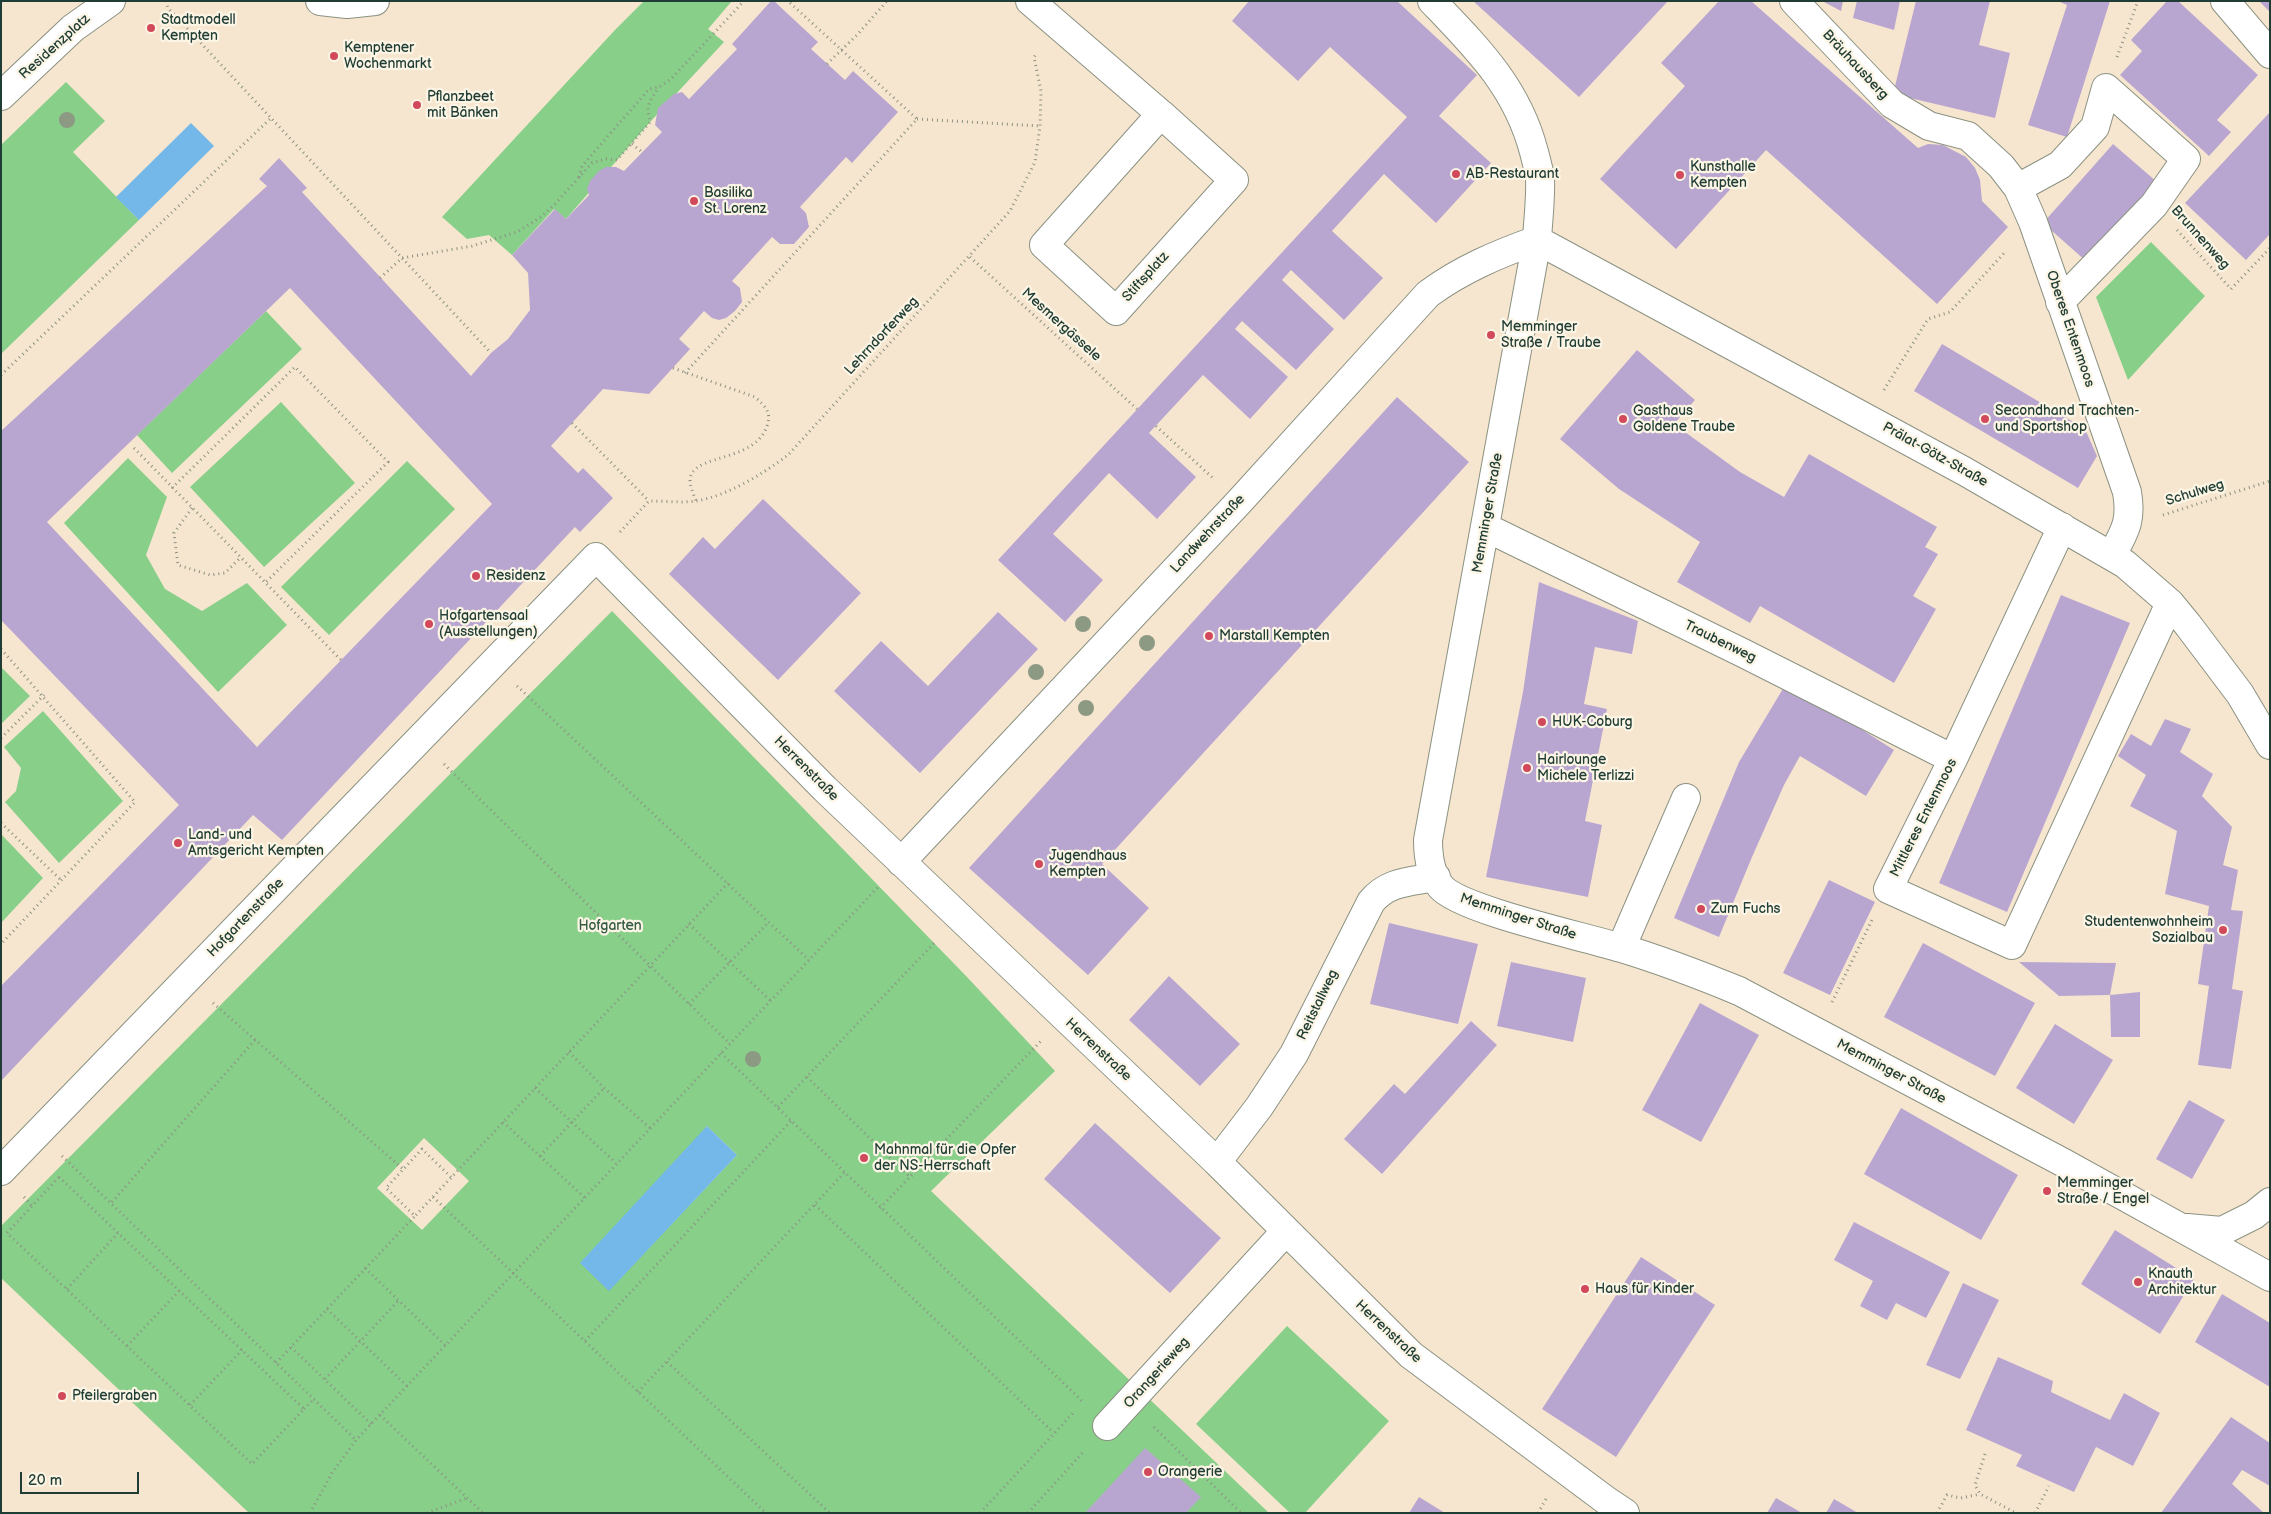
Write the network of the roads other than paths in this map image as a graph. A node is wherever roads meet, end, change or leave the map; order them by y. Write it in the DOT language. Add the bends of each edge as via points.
graph roads {
  1 [pos="112,1"];
  2 [pos="320,1"];
  3 [pos="375,1"];
  4 [pos="1030,1"];
  5 [pos="1432,1"];
  6 [pos="1794,1"];
  7 [pos="2224,1"];
  8 [pos="2270,54"];
  9 [pos="1,96"];
  10 [pos="1161,114"];
  11 [pos="2018,188"];
  12 [pos="1537,240"];
  13 [pos="2060,302"];
  14 [pos="1485,528"];
  15 [pos="2062,528"];
  16 [pos="2112,555"];
  17 [pos="596,557"];
  18 [pos="2170,603"];
  19 [pos="2270,744"];
  20 [pos="1954,759"];
  21 [pos="1686,798"];
  22 [pos="901,862"];
  23 [pos="1436,877"];
  24 [pos="1621,948"];
  25 [pos="1218,1162"];
  26 [pos="1,1171"];
  27 [pos="2270,1202"];
  28 [pos="2181,1228"];
  29 [pos="1285,1232"];
  30 [pos="2270,1277"];
  31 [pos="1107,1426"];
  32 [pos="1625,1513"];
  1 -- 9 [label="street, Residenzplatz" via="73,28"];
  2 -- 3 [label="street" via="348,4"];
  4 -- 10 [label="street, Stiftsplatz"];
  5 -- 12 [label="street, Memminger Straße" via="1502,78 1520,110 1540,177"];
  6 -- 11 [label="street, Bräuhausberg" via="1892,104 1929,126 1968,136 2001,166"];
  7 -- 8 [label="street"];
  10 -- 10 [label="street, Stiftsplatz" via="1044,245 1116,311 1234,180"];
  11 -- 13 [label="street, Oberes Entenmoos"];
  11 -- 13 [label="street" via="2060,165 2095,127 2106,88 2186,159 2154,205"];
  12 -- 14 [label="street, Memminger Straße"];
  12 -- 15 [label="street, Prälat-Götz-Straße" via="1867,418"];
  12 -- 22 [label="street, Landwehrstraße" via="1473,266 1428,294 1239,502"];
  13 -- 16 [label="street, Oberes Entenmoos" via="2127,492 2128,526"];
  14 -- 20 [label="street, Traubenweg" via="1743,652"];
  14 -- 23 [label="street, Memminger Straße" via="1428,840 1428,853"];
  15 -- 16 [label="street, Prälat-Götz-Straße"];
  15 -- 20 [label="street, Mittleres Entenmoos"];
  16 -- 18 [label="street, Prälat-Götz-Straße"];
  17 -- 22 [label="street, Herrenstraße"];
  17 -- 26 [label="street, Hofgartenstraße"];
  18 -- 19 [label="street, Prälat-Götz-Straße" via="2240,694"];
  18 -- 20 [label="street, Mittleres Entenmoos" via="2012,945 1888,888"];
  21 -- 24 [label="street"];
  22 -- 25 [label="street, Herrenstraße"];
  23 -- 24 [label="street, Memminger Straße" via="1441,887 1454,897 1479,907"];
  23 -- 25 [label="street, Reitstallweg" via="1393,885 1380,891 1362,917 1294,1054"];
  24 -- 28 [label="street, Memminger Straße" via="1684,968 1739,991"];
  25 -- 29 [label="street, Herrenstraße"];
  27 -- 28 [label="street" via="2254,1215 2222,1231"];
  28 -- 30 [label="street, Memminger Straße"];
  29 -- 31 [label="street, Orangerieweg"];
  29 -- 32 [label="street, Herrenstraße" via="1410,1355"];
}
